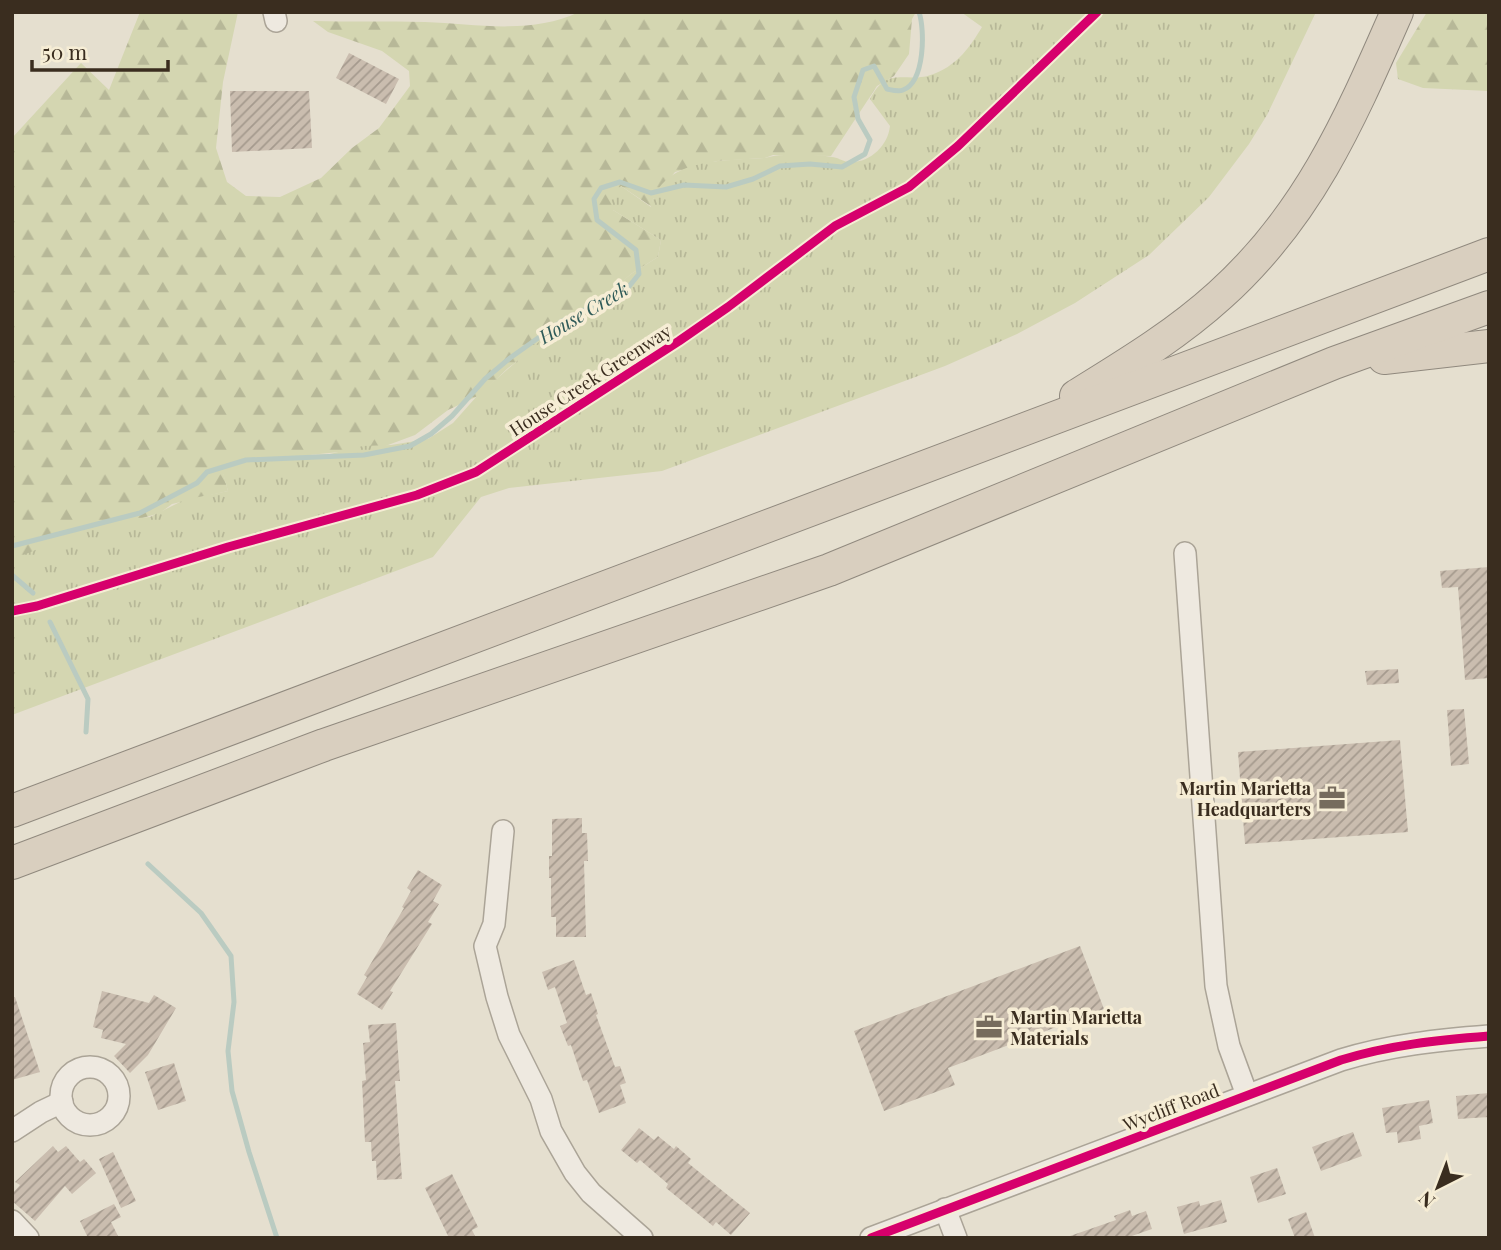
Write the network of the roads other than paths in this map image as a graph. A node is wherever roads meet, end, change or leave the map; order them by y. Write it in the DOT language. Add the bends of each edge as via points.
graph roads {
  1 [pos="1397,12"];
  2 [pos="1489,254"];
  3 [pos="1489,307"];
  4 [pos="1489,346"];
  5 [pos="1334,363"];
  6 [pos="1011,435"];
  7 [pos="1185,553"];
  8 [pos="12,811"];
  9 [pos="503,831"];
  10 [pos="12,863"];
  11 [pos="1489,1036"];
  12 [pos="1247,1095"];
  13 [pos="62,1102"];
  14 [pos="12,1131"];
  15 [pos="945,1209"];
  16 [pos="12,1221"];
  17 [pos="28,1238"];
  18 [pos="642,1238"];
  19 [pos="871,1238"];
  20 [pos="956,1238"];
  1 -- 6 [label="highway" via="1342,133 1292,215 1262,252 1184,325"];
  2 -- 6 [label="highway"];
  3 -- 5 [label="highway"];
  4 -- 5 [label="highway"];
  5 -- 10 [label="highway" via="829,570 324,745"];
  6 -- 8 [label="highway"];
  7 -- 12 [label="street" via="1216,986 1229,1046"];
  9 -- 18 [label="street" via="494,924 485,946 509,1035 541,1099 551,1131 575,1172 591,1193"];
  11 -- 12 [label="street, Wycliff Road" via="1370,1051"];
  12 -- 15 [label="street, Wycliff Road"];
  13 -- 14 [label="street"];
  15 -- 19 [label="street, Wycliff Road"];
  15 -- 20 [label="street"];
  16 -- 17 [label="street"];
}
